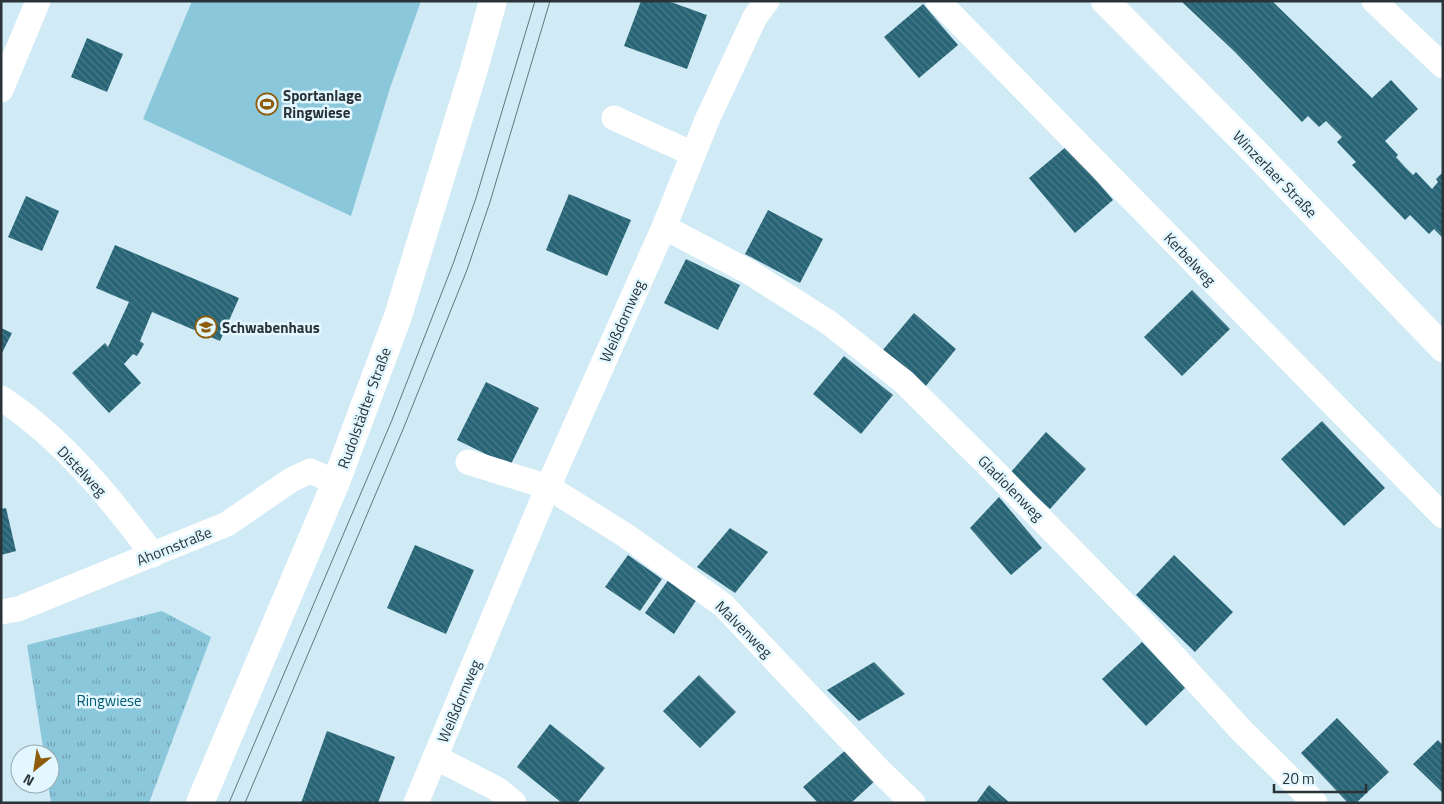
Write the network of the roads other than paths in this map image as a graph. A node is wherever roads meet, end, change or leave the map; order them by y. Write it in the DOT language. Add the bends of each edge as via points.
graph roads {
  1 [pos="38,1"];
  2 [pos="493,1"];
  3 [pos="767,1"];
  4 [pos="938,1"];
  5 [pos="1105,1"];
  6 [pos="1374,1"];
  7 [pos="8,58"];
  8 [pos="1443,66"];
  9 [pos="1,90"];
  10 [pos="614,118"];
  11 [pos="693,154"];
  12 [pos="664,227"];
  13 [pos="1443,348"];
  14 [pos="1,398"];
  15 [pos="468,462"];
  16 [pos="336,482"];
  17 [pos="548,488"];
  18 [pos="1443,516"];
  19 [pos="153,555"];
  20 [pos="1,612"];
  21 [pos="435,757"];
  22 [pos="200,803"];
  23 [pos="416,803"];
  24 [pos="514,803"];
  25 [pos="913,803"];
  26 [pos="1315,803"];
  1 -- 7 [label="street"];
  2 -- 16 [label="main road, Rudolstädter Straße" via="397,319"];
  3 -- 11 [label="street, Weißdornweg" via="755,17"];
  4 -- 18 [label="street, Kerbelweg"];
  5 -- 13 [label="main road, Winzerlaer Straße"];
  6 -- 8 [label="street"];
  7 -- 9 [label="street"];
  10 -- 11 [label="street"];
  11 -- 12 [label="street, Weißdornweg"];
  12 -- 17 [label="street, Weißdornweg"];
  12 -- 26 [label="street, Gladiolenweg" via="749,272 828,322 903,381 990,466 1148,628 1241,730"];
  14 -- 19 [label="street, Distelweg" via="24,414 77,463"];
  15 -- 17 [label="street"];
  16 -- 19 [label="street, Ahornstraße" via="310,471 291,480 227,524"];
  16 -- 22 [label="main road, Rudolstädter Straße"];
  17 -- 21 [label="street, Weißdornweg"];
  17 -- 25 [label="street, Malvenweg" via="625,535 723,605"];
  19 -- 20 [label="street, Ahornstraße" via="18,609"];
  21 -- 23 [label="street, Weißdornweg"];
  21 -- 24 [label="street" via="497,789"];
}
